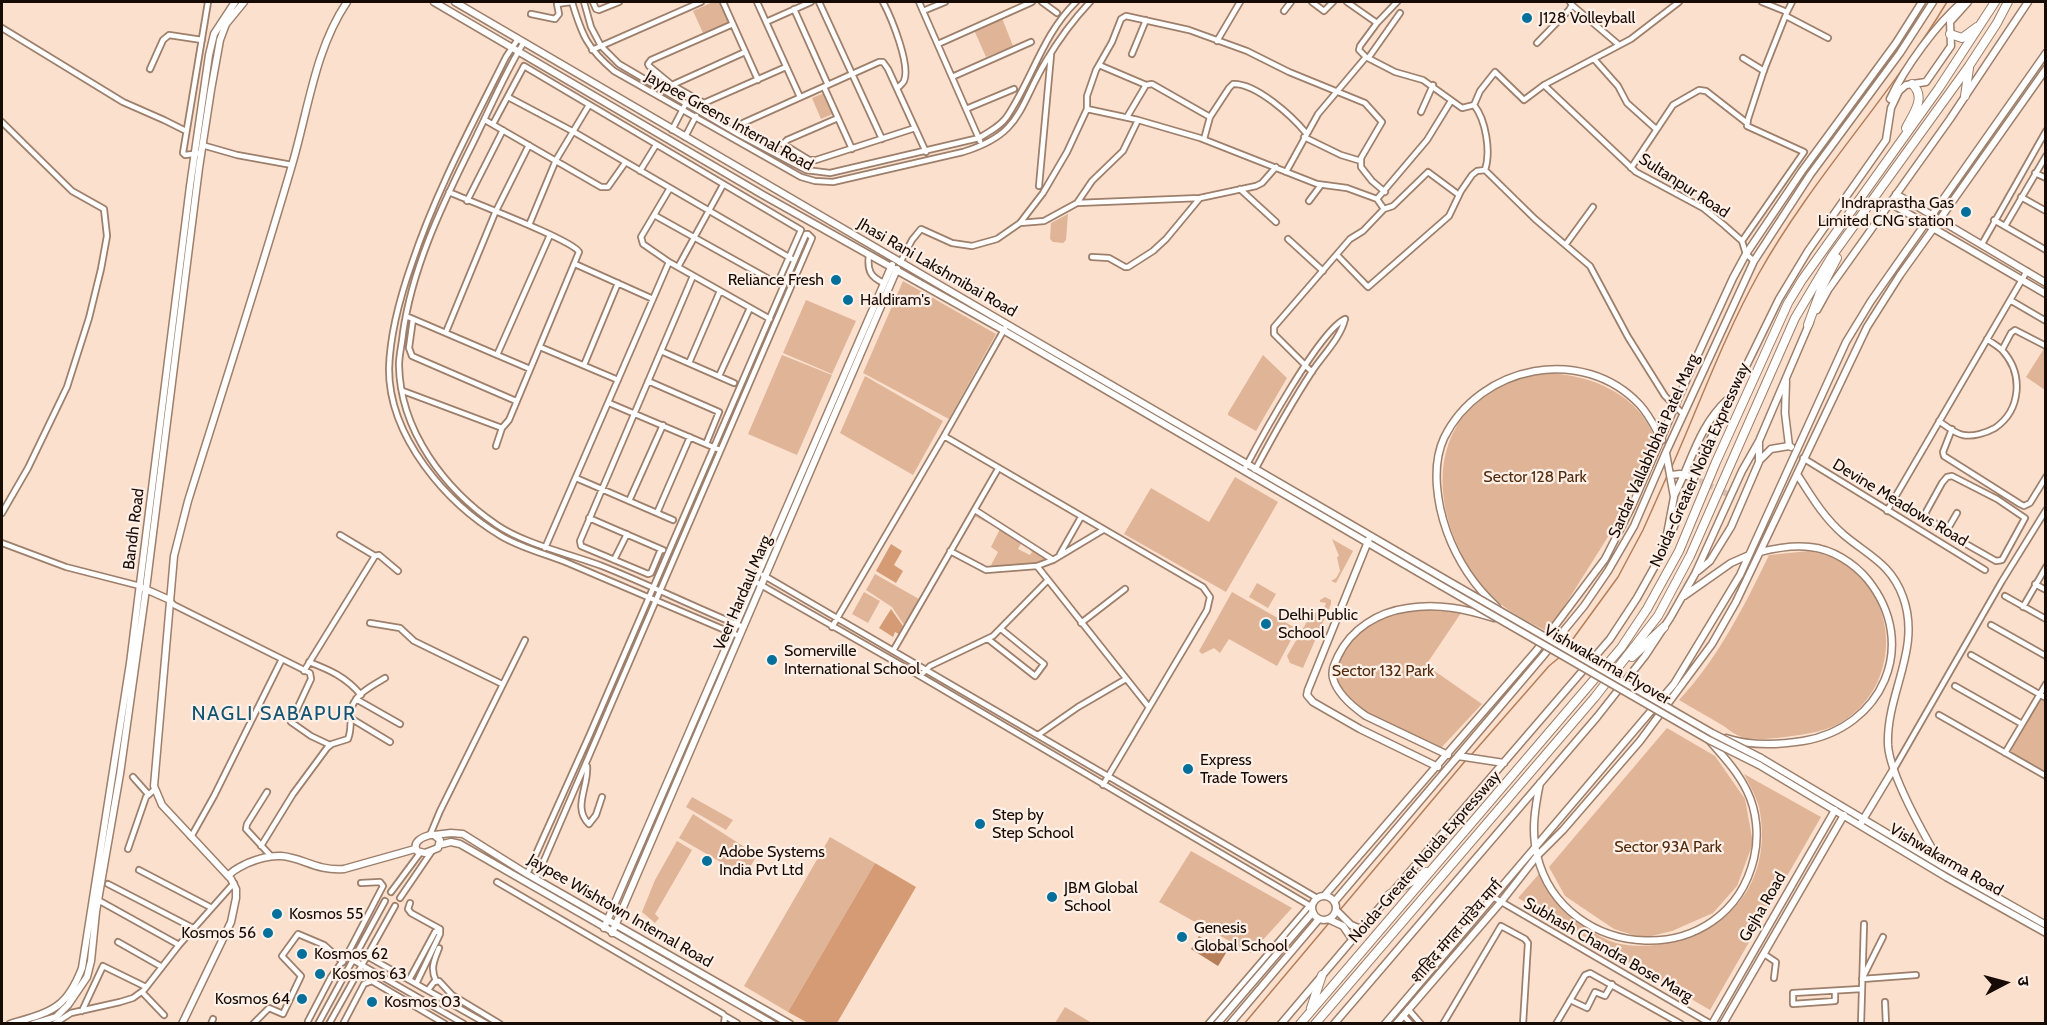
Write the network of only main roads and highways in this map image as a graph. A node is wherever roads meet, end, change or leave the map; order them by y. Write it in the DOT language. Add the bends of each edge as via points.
graph roads {
  1 [pos="1995,2"];
  2 [pos="2008,2"];
  3 [pos="1985,20"];
  4 [pos="1950,34"];
  5 [pos="1970,66"];
  6 [pos="1912,84"];
  7 [pos="1965,96"];
  8 [pos="1895,149"];
  9 [pos="1850,232"];
  10 [pos="1808,325"];
  11 [pos="1664,627"];
  12 [pos="1621,665"];
  13 [pos="1435,866"];
  14 [pos="1389,896"];
  15 [pos="1322,975"];
  16 [pos="1309,1012"];
  17 [pos="1300,1023"];
  18 [pos="1315,1023"];
  1 -- 3 [label="highway, Noida-Greater Noida Expressway"];
  2 -- 5 [label="highway, Noida-Greater Noida Expressway"];
  3 -- 4 [label="highway" via="1962,38"];
  3 -- 8 [label="highway, Noida-Greater Noida Expressway"];
  5 -- 7 [label="highway"];
  5 -- 9 [label="highway, Noida-Greater Noida Expressway"];
  6 -- 8 [label="highway" via="1920,95 1917,107"];
  8 -- 13 [label="highway, Noida-Greater Noida Expressway" via="1788,303 1679,551 1647,609 1621,648"];
  9 -- 10 [label="highway"];
  9 -- 12 [label="highway, Noida-Greater Noida Expressway" via="1795,318 1690,556 1658,616"];
  11 -- 12 [label="highway"];
  12 -- 18 [label="highway, Noida-Greater Noida Expressway"];
  13 -- 14 [label="highway"];
  13 -- 16 [label="highway, Noida-Greater Noida Expressway"];
  15 -- 16 [label="highway"];
  16 -- 17 [label="highway, Noida-Greater Noida Expressway"];
}
